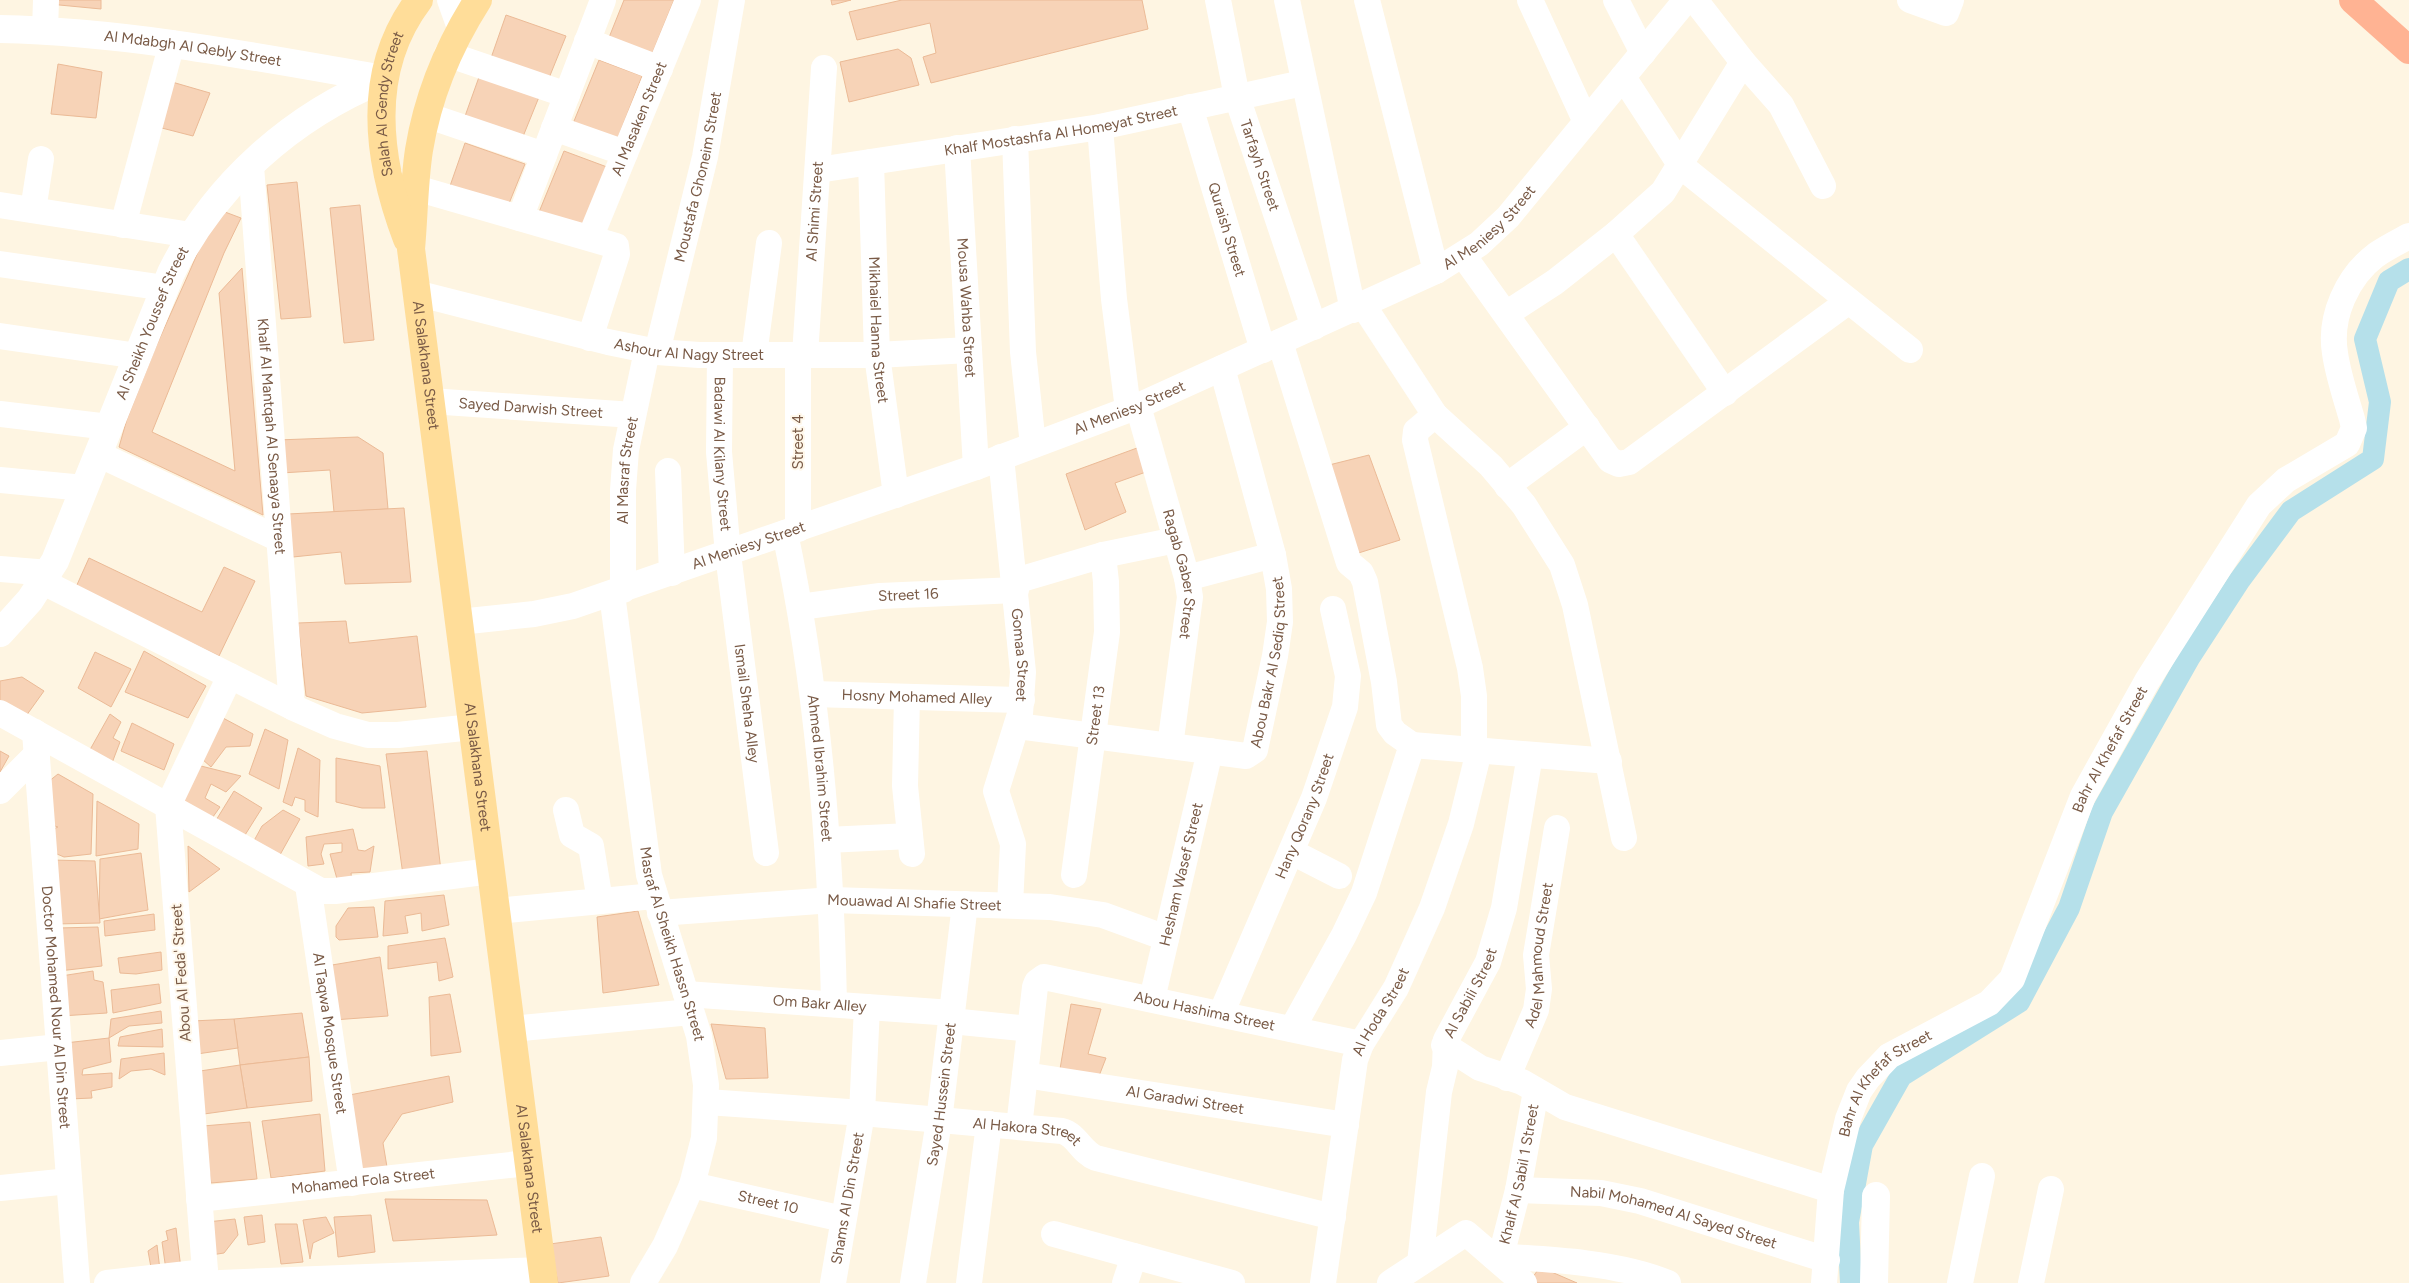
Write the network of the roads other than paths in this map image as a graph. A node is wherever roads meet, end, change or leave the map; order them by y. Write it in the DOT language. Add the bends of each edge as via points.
graph roads {
  1 [pos="46,0"];
  2 [pos="419,0"];
  3 [pos="450,0"];
  4 [pos="478,0"];
  5 [pos="603,0"];
  6 [pos="688,0"];
  7 [pos="732,0"];
  8 [pos="1218,0"];
  9 [pos="1287,0"];
  10 [pos="1367,0"];
  11 [pos="1530,0"];
  12 [pos="1616,0"];
  13 [pos="1686,0"];
  14 [pos="1695,0"];
  15 [pos="1910,0"];
  16 [pos="1951,0"];
  17 [pos="2353,0"];
  18 [pos="460,28"];
  19 [pos="45,30"];
  20 [pos="0,31"];
  21 [pos="587,41"];
  22 [pos="172,43"];
  23 [pos="2409,50"];
  24 [pos="1642,53"];
  25 [pos="447,54"];
  26 [pos="1743,62"];
  27 [pos="824,68"];
  28 [pos="660,69"];
  29 [pos="1623,77"];
  30 [pos="383,79"];
  31 [pos="1303,83"];
  32 [pos="567,95"];
  33 [pos="1237,97"];
  34 [pos="1190,107"];
  35 [pos="426,115"];
  36 [pos="1586,122"];
  37 [pos="1100,127"];
  38 [pos="554,128"];
  39 [pos="1015,140"];
  40 [pos="957,148"];
  41 [pos="625,153"];
  42 [pos="544,155"];
  43 [pos="42,160"];
  44 [pos="871,162"];
  45 [pos="250,166"];
  46 [pos="1681,166"];
  47 [pos="818,170"];
  48 [pos="389,180"];
  49 [pos="1823,186"];
  50 [pos="416,187"];
  51 [pos="0,205"];
  52 [pos="32,210"];
  53 [pos="520,218"];
  54 [pos="122,225"];
  55 [pos="1616,234"];
  56 [pos="191,235"];
  57 [pos="2409,236"];
  58 [pos="590,238"];
  59 [pos="769,243"];
  60 [pos="411,250"];
  61 [pos="1463,255"];
  62 [pos="0,264"];
  63 [pos="1436,271"];
  64 [pos="165,288"];
  65 [pos="416,293"];
  66 [pos="1849,301"];
  67 [pos="1358,308"];
  68 [pos="1506,314"];
  69 [pos="1314,327"];
  70 [pos="0,336"];
  71 [pos="590,338"];
  72 [pos="1272,346"];
  73 [pos="969,350"];
  74 [pos="1910,350"];
  75 [pos="652,352"];
  76 [pos="720,355"];
  77 [pos="754,355"];
  78 [pos="802,355"];
  79 [pos="877,355"];
  80 [pos="138,356"];
  81 [pos="1222,368"];
  82 [pos="1725,393"];
  83 [pos="430,401"];
  84 [pos="1133,408"];
  85 [pos="0,414"];
  86 [pos="633,415"];
  87 [pos="1435,415"];
  88 [pos="109,427"];
  89 [pos="1587,427"];
  90 [pos="1033,445"];
  91 [pos="98,454"];
  92 [pos="1002,457"];
  93 [pos="976,467"];
  94 [pos="668,472"];
  95 [pos="0,480"];
  96 [pos="1507,486"];
  97 [pos="84,488"];
  98 [pos="896,495"];
  99 [pos="792,531"];
  100 [pos="279,539"];
  101 [pos="1176,540"];
  102 [pos="728,554"];
  103 [pos="1273,555"];
  104 [pos="1103,556"];
  105 [pos="0,569"];
  106 [pos="672,573"];
  107 [pos="46,578"];
  108 [pos="1187,578"];
  109 [pos="1016,586"];
  110 [pos="618,592"];
  111 [pos="800,607"];
  112 [pos="1333,609"];
  113 [pos="458,622"];
  114 [pos="0,632"];
  115 [pos="230,676"];
  116 [pos="813,694"];
  117 [pos="908,697"];
  118 [pos="1022,700"];
  119 [pos="292,707"];
  120 [pos="0,713"];
  121 [pos="1017,726"];
  122 [pos="472,727"];
  123 [pos="1093,735"];
  124 [pos="36,743"];
  125 [pos="1412,745"];
  126 [pos="1170,746"];
  127 [pos="1210,751"];
  128 [pos="1477,751"];
  129 [pos="1530,755"];
  130 [pos="1609,761"];
  131 [pos="0,791"];
  132 [pos="168,806"];
  133 [pos="566,810"];
  134 [pos="1557,828"];
  135 [pos="1624,838"];
  136 [pos="827,840"];
  137 [pos="1292,852"];
  138 [pos="766,853"];
  139 [pos="491,871"];
  140 [pos="1074,875"];
  141 [pos="1339,876"];
  142 [pos="308,885"];
  143 [pos="832,900"];
  144 [pos="600,901"];
  145 [pos="657,904"];
  146 [pos="965,904"];
  147 [pos="1010,905"];
  148 [pos="496,911"];
  149 [pos="1166,938"];
  150 [pos="1152,999"];
  151 [pos="688,1003"];
  152 [pos="834,1004"];
  153 [pos="867,1007"];
  154 [pos="1221,1014"];
  155 [pos="952,1017"];
  156 [pos="511,1029"];
  157 [pos="1030,1029"];
  158 [pos="1292,1029"];
  159 [pos="1361,1044"];
  160 [pos="1444,1045"];
  161 [pos="59,1047"];
  162 [pos="0,1053"];
  163 [pos="1025,1075"];
  164 [pos="1507,1078"];
  165 [pos="1536,1091"];
  166 [pos="707,1102"];
  167 [pos="862,1113"];
  168 [pos="939,1121"];
  169 [pos="989,1124"];
  170 [pos="1346,1125"];
  171 [pos="1019,1127"];
  172 [pos="528,1163"];
  173 [pos="1982,1176"];
  174 [pos="69,1182"];
  175 [pos="352,1183"];
  176 [pos="692,1185"];
  177 [pos="0,1188"];
  178 [pos="2050,1189"];
  179 [pos="1518,1190"];
  180 [pos="1831,1190"];
  181 [pos="1876,1196"];
  182 [pos="198,1199"];
  183 [pos="1333,1217"];
  184 [pos="842,1219"];
  185 [pos="1054,1234"];
  186 [pos="1134,1256"];
  187 [pos="1497,1256"];
  188 [pos="1420,1263"];
  189 [pos="1825,1272"];
  190 [pos="1614,1275"];
  191 [pos="543,1276"];
  192 [pos="210,1279"];
  193 [pos="1520,1282"];
  194 [pos="77,1283"];
  195 [pos="106,1283"];
  196 [pos="643,1283"];
  197 [pos="833,1283"];
  198 [pos="913,1283"];
  199 [pos="969,1283"];
  200 [pos="1125,1283"];
  201 [pos="1232,1283"];
  202 [pos="1323,1283"];
  203 [pos="1390,1283"];
  204 [pos="1668,1283"];
  205 [pos="1874,1283"];
  206 [pos="1960,1283"];
  207 [pos="2031,1283"];
  1 -- 19 [label="street"];
  2 -- 30 [label="main road, Salah Al Gendy Street" via="400,30"];
  3 -- 18 [label="street"];
  4 -- 18 [label="main road, Salah Al Gendy Street"];
  5 -- 21 [label="street"];
  6 -- 28 [label="street, Al Masaken Street"];
  7 -- 75 [label="street, Moustafa Ghoneim Street" via="705,157"];
  8 -- 33 [label="street, Tarfayh Street"];
  9 -- 31 [label="street"];
  10 -- 63 [label="street"];
  11 -- 36 [label="street"];
  12 -- 24 [label="street"];
  13 -- 24 [label="street, Al Meniesy Street"];
  14 -- 26 [label="street"];
  15 -- 16 [label="street" via="1946,13"];
  17 -- 23 [label="highway"];
  18 -- 25 [label="main road, Salah Al Gendy Street"];
  19 -- 20 [label="street, Al Mdabgh Al Qebly Street"];
  19 -- 22 [label="street, Al Mdabgh Al Qebly Street"];
  21 -- 28 [label="street"];
  21 -- 32 [label="street"];
  22 -- 30 [label="street, Al Mdabgh Al Qebly Street"];
  22 -- 54 [label="street"];
  24 -- 29 [label="street, Al Meniesy Street"];
  25 -- 32 [label="street"];
  25 -- 35 [label="main road, Salah Al Gendy Street"];
  26 -- 46 [label="street"];
  26 -- 49 [label="street" via="1781,104"];
  27 -- 47 [label="street, Al Shimi Street"];
  28 -- 41 [label="street, Al Masaken Street"];
  29 -- 36 [label="street, Al Meniesy Street"];
  29 -- 46 [label="street"];
  30 -- 45 [label="street, Al Sheikh Youssef Street" via="311,115"];
  30 -- 48 [label="main road, Salah Al Gendy Street" via="382,130"];
  31 -- 33 [label="street, Khalf Mostashfa Al Homeyat Street"];
  31 -- 67 [label="street"];
  32 -- 38 [label="street"];
  33 -- 34 [label="street, Khalf Mostashfa Al Homeyat Street"];
  33 -- 69 [label="street, Tarfayh Street"];
  34 -- 37 [label="street, Khalf Mostashfa Al Homeyat Street"];
  34 -- 72 [label="street, Quraish Street"];
  35 -- 42 [label="street"];
  35 -- 50 [label="main road, Salah Al Gendy Street"];
  36 -- 61 [label="street, Al Meniesy Street" via="1508,217"];
  37 -- 39 [label="street, Khalf Mostashfa Al Homeyat Street"];
  37 -- 84 [label="street, Ragab Gaber Street" via="1114,299"];
  38 -- 41 [label="street"];
  38 -- 42 [label="street"];
  39 -- 40 [label="street, Khalf Mostashfa Al Homeyat Street"];
  39 -- 90 [label="street" via="1023,352"];
  40 -- 44 [label="street, Khalf Mostashfa Al Homeyat Street"];
  40 -- 73 [label="street, Mousa Wahba Street"];
  41 -- 58 [label="street, Al Masaken Street"];
  42 -- 53 [label="street"];
  43 -- 52 [label="street"];
  44 -- 47 [label="street, Khalf Mostashfa Al Homeyat Street"];
  44 -- 79 [label="street, Mikhaiel Hanna Street"];
  45 -- 56 [label="street, Al Sheikh Youssef Street" via="225,191"];
  45 -- 100 [label="street, Khalf Al Mantqah Al Senaaya Street"];
  46 -- 55 [label="street" via="1663,192"];
  46 -- 66 [label="street"];
  47 -- 78 [label="street, Al Shimi Street"];
  48 -- 50 [label="street"];
  48 -- 60 [label="main road, Salah Al Gendy Street"];
  50 -- 53 [label="street"];
  50 -- 60 [label="main road, Salah Al Gendy Street"];
  51 -- 52 [label="street"];
  52 -- 54 [label="street"];
  53 -- 58 [label="street"];
  54 -- 56 [label="street"];
  55 -- 68 [label="street" via="1555,282"];
  55 -- 82 [label="street"];
  56 -- 64 [label="street, Al Sheikh Youssef Street"];
  57 -- 180 [label="street, Bahr Al Khefaf Street" via="2376,256 2360,271 2338,309 2334,352 2354,428 2352,437 2340,450 2276,488 2255,510 2147,681 2084,796 2012,979 1989,1003 1889,1056 1868,1078 1853,1104"];
  58 -- 71 [label="street" via="614,245 618,251"];
  59 -- 77 [label="street"];
  60 -- 65 [label="main road, Al Salakhana Street"];
  61 -- 63 [label="street, Al Meniesy Street"];
  61 -- 68 [label="street"];
  62 -- 64 [label="street"];
  63 -- 67 [label="street, Al Meniesy Street"];
  64 -- 80 [label="street, Al Sheikh Youssef Street"];
  65 -- 71 [label="street, Ashour Al Nagy Street"];
  65 -- 83 [label="main road, Al Salakhana Street"];
  66 -- 74 [label="street"];
  66 -- 82 [label="street"];
  67 -- 69 [label="street, Al Meniesy Street"];
  67 -- 87 [label="street"];
  68 -- 89 [label="street"];
  69 -- 72 [label="street, Al Meniesy Street"];
  70 -- 80 [label="street"];
  71 -- 75 [label="street, Ashour Al Nagy Street"];
  72 -- 81 [label="street, Al Meniesy Street"];
  72 -- 125 [label="street, Quraish Street" via="1349,563 1361,573 1365,582 1389,726"];
  73 -- 79 [label="street, Ashour Al Nagy Street"];
  73 -- 93 [label="street, Mousa Wahba Street"];
  75 -- 76 [label="street, Ashour Al Nagy Street"];
  75 -- 86 [label="street, Al Masraf Street"];
  76 -- 77 [label="street, Ashour Al Nagy Street"];
  76 -- 102 [label="street, Badawi Al Kilany Street" via="718,452"];
  77 -- 78 [label="street, Ashour Al Nagy Street"];
  78 -- 79 [label="street, Ashour Al Nagy Street"];
  78 -- 99 [label="street, Street 4"];
  79 -- 98 [label="street, Mikhaiel Hanna Street"];
  80 -- 88 [label="street, Al Sheikh Youssef Street"];
  81 -- 84 [label="street, Al Meniesy Street"];
  81 -- 103 [label="street, Abou Bakr Al Sediq Street"];
  82 -- 89 [label="street" via="1628,462 1619,464 1610,460"];
  83 -- 86 [label="street, Sayed Darwish Street"];
  83 -- 113 [label="main road, Al Salakhana Street"];
  84 -- 90 [label="street, Al Meniesy Street"];
  84 -- 101 [label="street, Ragab Gaber Street"];
  85 -- 88 [label="street"];
  86 -- 110 [label="street, Al Masraf Street" via="626,450"];
  87 -- 96 [label="street" via="1491,466"];
  87 -- 128 [label="street, Al Hoda Street" via="1416,431 1415,440 1470,668"];
  88 -- 91 [label="street, Al Sheikh Youssef Street"];
  89 -- 96 [label="street"];
  90 -- 92 [label="street, Al Meniesy Street"];
  91 -- 97 [label="street, Al Sheikh Youssef Street"];
  91 -- 100 [label="street"];
  92 -- 93 [label="street, Al Meniesy Street"];
  92 -- 109 [label="street, Gomaa Street"];
  93 -- 98 [label="street, Al Meniesy Street"];
  94 -- 106 [label="street"];
  95 -- 97 [label="street"];
  96 -- 130 [label="street" via="1542,531 1562,565 1575,605"];
  97 -- 107 [label="street, Al Sheikh Youssef Street"];
  98 -- 99 [label="street, Al Meniesy Street"];
  99 -- 102 [label="street, Al Meniesy Street"];
  99 -- 111 [label="street, Ahmed Ibrahim Street"];
  100 -- 119 [label="street, Khalf Al Mantqah Al Senaaya Street"];
  101 -- 104 [label="street, Street 16"];
  101 -- 108 [label="street, Ragab Gaber Street"];
  102 -- 106 [label="street, Al Meniesy Street"];
  102 -- 138 [label="street, Ismail Sheha Alley"];
  103 -- 108 [label="street"];
  103 -- 127 [label="street, Abou Bakr Al Sediq Street" via="1280,622 1256,747 1246,756"];
  104 -- 109 [label="street, Street 16"];
  104 -- 123 [label="street, Street 13" via="1107,632"];
  105 -- 107 [label="street"];
  106 -- 110 [label="street, Al Meniesy Street"];
  107 -- 114 [label="street, Al Sheikh Youssef Street"];
  107 -- 115 [label="street"];
  108 -- 126 [label="street, Ragab Gaber Street" via="1190,597 1188,619"];
  109 -- 111 [label="street, Street 16" via="880,596"];
  109 -- 118 [label="street, Gomaa Street"];
  110 -- 113 [label="street, Al Meniesy Street" via="534,614"];
  110 -- 145 [label="street, Masraf Al Sheikh Hassn Street" via="646,855"];
  111 -- 116 [label="street, Ahmed Ibrahim Street"];
  112 -- 137 [label="street, Hany Qorany Street" via="1345,661 1348,692 1314,798"];
  113 -- 122 [label="main road, Al Salakhana Street"];
  115 -- 119 [label="street"];
  115 -- 132 [label="street, Abou Al Feda' Street"];
  116 -- 117 [label="street, Hosny Mohamed Alley"];
  116 -- 136 [label="street, Ahmed Ibrahim Street"];
  117 -- 118 [label="street, Hosny Mohamed Alley"];
  117 -- 136 [label="street" via="905,786 911,845"];
  118 -- 121 [label="street, Gomaa Street"];
  119 -- 122 [label="street" via="335,726 368,735"];
  120 -- 124 [label="street"];
  121 -- 123 [label="street, Abou Bakr Al Sediq Street"];
  121 -- 147 [label="street, Gomaa Street" via="996,791 1013,844"];
  122 -- 139 [label="main road, Al Salakhana Street"];
  123 -- 126 [label="street, Abou Bakr Al Sediq Street"];
  123 -- 140 [label="street, Street 13"];
  124 -- 131 [label="street"];
  124 -- 132 [label="street"];
  124 -- 161 [label="street, Doctor Mohamed Nour Al Din Street"];
  125 -- 128 [label="street"];
  125 -- 158 [label="street" via="1364,893"];
  126 -- 127 [label="street, Abou Bakr Al Sediq Street"];
  127 -- 149 [label="street, Hesham Wasef Street"];
  128 -- 129 [label="street"];
  128 -- 159 [label="street, Al Hoda Street" via="1461,824 1432,908 1396,988"];
  129 -- 130 [label="street"];
  129 -- 160 [label="street, Al Sabili Street" via="1497,935 1488,962"];
  130 -- 135 [label="street"];
  132 -- 142 [label="street"];
  132 -- 182 [label="street, Abou Al Feda' Street"];
  133 -- 144 [label="street" via="572,835 591,846"];
  134 -- 164 [label="street, Adel Mahmoud Street" via="1536,955 1538,1001"];
  136 -- 143 [label="street, Ahmed Ibrahim Street"];
  137 -- 141 [label="street"];
  137 -- 154 [label="street, Hany Qorany Street"];
  139 -- 142 [label="street" via="328,892"];
  139 -- 148 [label="main road, Al Salakhana Street"];
  142 -- 175 [label="street, Al Taqwa Mosque Street"];
  143 -- 145 [label="street, Mouawad Al Shafie Street"];
  143 -- 146 [label="street, Mouawad Al Shafie Street"];
  143 -- 152 [label="street, Ahmed Ibrahim Street"];
  144 -- 145 [label="street, Mouawad Al Shafie Street"];
  144 -- 148 [label="street, Mouawad Al Shafie Street"];
  145 -- 151 [label="street, Masraf Al Sheikh Hassn Street"];
  146 -- 147 [label="street, Mouawad Al Shafie Street"];
  146 -- 155 [label="street, Sayed Hussein Street"];
  147 -- 149 [label="street, Mouawad Al Shafie Street" via="1081,910 1124,921"];
  148 -- 156 [label="main road, Al Salakhana Street"];
  149 -- 150 [label="street, Hesham Wasef Street"];
  150 -- 154 [label="street, Abou Hashima Street"];
  150 -- 157 [label="street, Abou Hashima Street" via="1048,977 1037,982"];
  151 -- 152 [label="street, Om Bakr Alley"];
  151 -- 156 [label="street, Om Bakr Alley"];
  151 -- 166 [label="street, Masraf Al Sheikh Hassn Street" via="703,1060"];
  152 -- 153 [label="street, Om Bakr Alley"];
  153 -- 155 [label="street, Om Bakr Alley"];
  153 -- 167 [label="street, Shams Al Din Street"];
  154 -- 158 [label="street, Abou Hashima Street"];
  155 -- 157 [label="street, Om Bakr Alley"];
  155 -- 168 [label="street, Sayed Hussein Street"];
  156 -- 172 [label="main road, Al Salakhana Street"];
  157 -- 163 [label="street"];
  158 -- 159 [label="street, Abou Hashima Street"];
  159 -- 170 [label="street, Al Hoda Street" via="1355,1060"];
  160 -- 164 [label="street" via="1480,1068"];
  160 -- 188 [label="street, Al Sabili Street" via="1445,1067 1439,1092"];
  161 -- 162 [label="street"];
  161 -- 174 [label="street, Doctor Mohamed Nour Al Din Street"];
  163 -- 170 [label="street, Al Garadwi Street"];
  163 -- 171 [label="street"];
  164 -- 165 [label="street"];
  165 -- 179 [label="street, Khalf Al Sabil 1 Street"];
  165 -- 180 [label="street" via="1565,1107"];
  166 -- 167 [label="street, Al Hakora Street"];
  166 -- 176 [label="street, Masraf Al Sheikh Hassn Street" via="704,1138"];
  167 -- 168 [label="street, Al Hakora Street"];
  167 -- 184 [label="street, Shams Al Din Street"];
  168 -- 169 [label="street, Al Hakora Street"];
  168 -- 198 [label="street, Sayed Hussein Street"];
  169 -- 171 [label="street, Al Hakora Street"];
  169 -- 199 [label="street"];
  170 -- 183 [label="street, Al Hoda Street"];
  171 -- 183 [label="street, Al Hakora Street" via="1065,1132 1096,1158"];
  172 -- 175 [label="street, Mohamed Fola Street"];
  172 -- 191 [label="main road, Al Salakhana Street"];
  173 -- 206 [label="street"];
  174 -- 177 [label="street"];
  174 -- 194 [label="street, Doctor Mohamed Nour Al Din Street"];
  175 -- 182 [label="street, Mohamed Fola Street"];
  176 -- 184 [label="street, Street 10"];
  176 -- 196 [label="street, Masraf Al Sheikh Hassn Street" via="665,1246"];
  178 -- 207 [label="street"];
  179 -- 187 [label="street, Khalf Al Sabil 1 Street"];
  179 -- 189 [label="street, Nabil Mohamed Al Sayed Street" via="1592,1192 1640,1201"];
  180 -- 189 [label="street, Bahr Al Khefaf Street"];
  181 -- 205 [label="street"];
  182 -- 192 [label="street, Abou Al Feda' Street"];
  183 -- 202 [label="street, Al Hoda Street"];
  184 -- 197 [label="street, Shams Al Din Street"];
  185 -- 186 [label="street"];
  186 -- 200 [label="street"];
  186 -- 201 [label="street"];
  187 -- 188 [label="street" via="1464,1233"];
  187 -- 190 [label="street"];
  187 -- 193 [label="street"];
  188 -- 203 [label="street"];
  190 -- 204 [label="street" via="1649,1275"];
  191 -- 192 [label="street"];
  192 -- 195 [label="street"];
}
